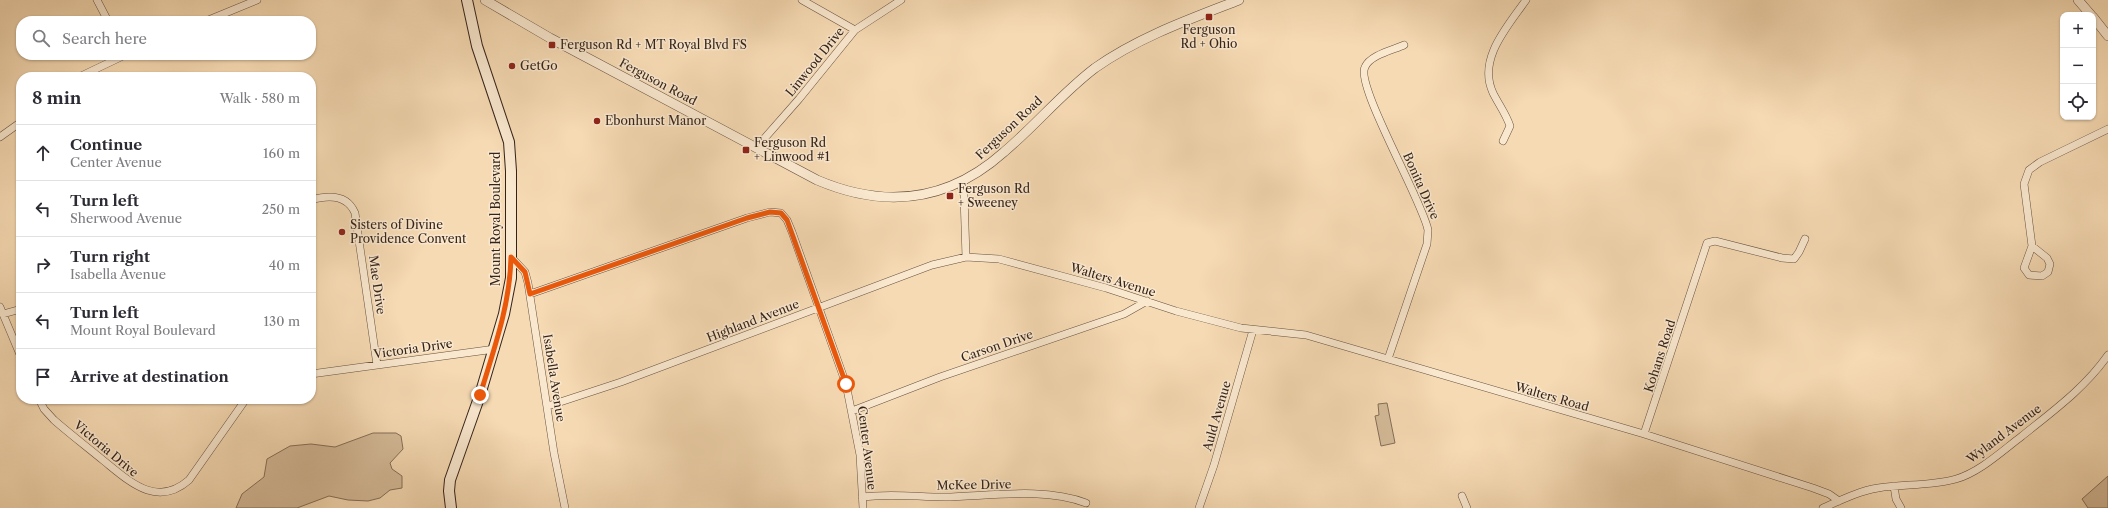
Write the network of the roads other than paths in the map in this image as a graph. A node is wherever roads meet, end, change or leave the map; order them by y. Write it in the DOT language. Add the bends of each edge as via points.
graph roads {
  1 [pos="97,0"];
  2 [pos="256,0"];
  3 [pos="467,0"];
  4 [pos="485,0"];
  5 [pos="802,0"];
  6 [pos="901,0"];
  7 [pos="1239,0"];
  8 [pos="1526,0"];
  9 [pos="2078,0"];
  10 [pos="1218,4"];
  11 [pos="2088,12"];
  12 [pos="105,16"];
  13 [pos="218,16"];
  14 [pos="2096,21"];
  15 [pos="855,30"];
  16 [pos="2108,36"];
  17 [pos="1404,45"];
  18 [pos="115,60"];
  19 [pos="90,72"];
  20 [pos="16,126"];
  21 [pos="2108,129"];
  22 [pos="0,137"];
  23 [pos="1503,141"];
  24 [pos="756,148"];
  25 [pos="960,183"];
  26 [pos="316,199"];
  27 [pos="1805,239"];
  28 [pos="2032,246"];
  29 [pos="511,257"];
  30 [pos="966,257"];
  31 [pos="530,294"];
  32 [pos="1147,301"];
  33 [pos="0,307"];
  34 [pos="818,308"];
  35 [pos="16,310"];
  36 [pos="3,314"];
  37 [pos="1253,330"];
  38 [pos="16,345"];
  39 [pos="494,349"];
  40 [pos="2108,355"];
  41 [pos="1388,359"];
  42 [pos="377,365"];
  43 [pos="316,373"];
  44 [pos="42,404"];
  45 [pos="242,404"];
  46 [pos="548,406"];
  47 [pos="852,411"];
  48 [pos="1644,434"];
  49 [pos="1894,486"];
  50 [pos="862,496"];
  51 [pos="1462,496"];
  52 [pos="1839,501"];
  53 [pos="1086,503"];
  54 [pos="451,508"];
  55 [pos="565,508"];
  56 [pos="863,508"];
  57 [pos="1199,508"];
  58 [pos="1467,508"];
  59 [pos="1824,508"];
  60 [pos="1901,508"];
  1 -- 12 [label="street"];
  2 -- 13 [label="street"];
  3 -- 29 [label="main road, Mount Royal Boulevard" via="477,46 509,142"];
  4 -- 24 [label="street, Ferguson Road" via="544,35"];
  5 -- 15 [label="street"];
  6 -- 15 [label="street, Linwood Drive"];
  7 -- 10 [label="street, Ferguson Road"];
  8 -- 23 [label="street" via="1495,47 1490,62 1492,92 1510,126"];
  9 -- 11 [label="street"];
  10 -- 25 [label="street, Ferguson Road" via="1143,40 1095,68 1051,106 1006,151"];
  14 -- 16 [label="street"];
  15 -- 24 [label="street, Linwood Drive" via="804,94"];
  17 -- 41 [label="street, Bonita Drive" via="1376,57 1367,63 1363,70 1365,82 1388,140 1424,216 1428,230 1427,244"];
  18 -- 19 [label="street"];
  20 -- 22 [label="street"];
  21 -- 28 [label="street" via="2040,162 2029,170 2024,184"];
  24 -- 25 [label="street, Ferguson Road" via="817,180 848,192 865,195 884,198 912,196"];
  25 -- 30 [label="street" via="964,195"];
  26 -- 42 [label="street, Mae Drive" via="327,196 344,199 353,207"];
  27 -- 48 [label="street, Kohans Road" via="1794,259 1715,241 1707,243"];
  29 -- 31 [label="street, Isabella Avenue" via="525,272"];
  29 -- 39 [label="main road, Mount Royal Boulevard" via="508,297"];
  30 -- 32 [label="street, Walters Avenue" via="988,257 1009,261"];
  30 -- 34 [label="street, Highland Avenue" via="932,265"];
  31 -- 34 [label="street, Center Avenue" via="770,212 781,213 787,220"];
  31 -- 46 [label="street, Isabella Avenue"];
  32 -- 37 [label="street, Walters Avenue"];
  32 -- 47 [label="street, Carson Drive" via="1124,314 940,377"];
  33 -- 36 [label="street"];
  34 -- 46 [label="street, Highland Avenue" via="621,382"];
  34 -- 47 [label="street, Center Avenue" via="841,368"];
  35 -- 36 [label="street"];
  36 -- 38 [label="street"];
  37 -- 41 [label="street, Walters Road" via="1306,334"];
  37 -- 57 [label="street, Auld Avenue"];
  39 -- 42 [label="street, Victoria Drive"];
  39 -- 54 [label="main road, Mount Royal Boulevard" via="454,465 449,491"];
  40 -- 49 [label="street, Wyland Avenue" via="2068,399 1977,469 1949,480"];
  41 -- 48 [label="street, Walters Road"];
  42 -- 43 [label="street, Victoria Drive"];
  44 -- 45 [label="street, Victoria Drive" via="54,420 125,480 144,492 157,494 176,490 189,480"];
  46 -- 55 [label="street, Isabella Avenue"];
  47 -- 50 [label="street, Center Avenue" via="860,455"];
  48 -- 52 [label="street, Walters Road" via="1824,492"];
  49 -- 52 [label="street, Wyland Avenue" via="1876,488"];
  49 -- 60 [label="street" via="1896,499"];
  50 -- 53 [label="street, McKee Drive" via="1061,495"];
  50 -- 56 [label="street, Center Avenue"];
  51 -- 58 [label="street"];
  52 -- 59 [label="street, Wyland Avenue"];
}
